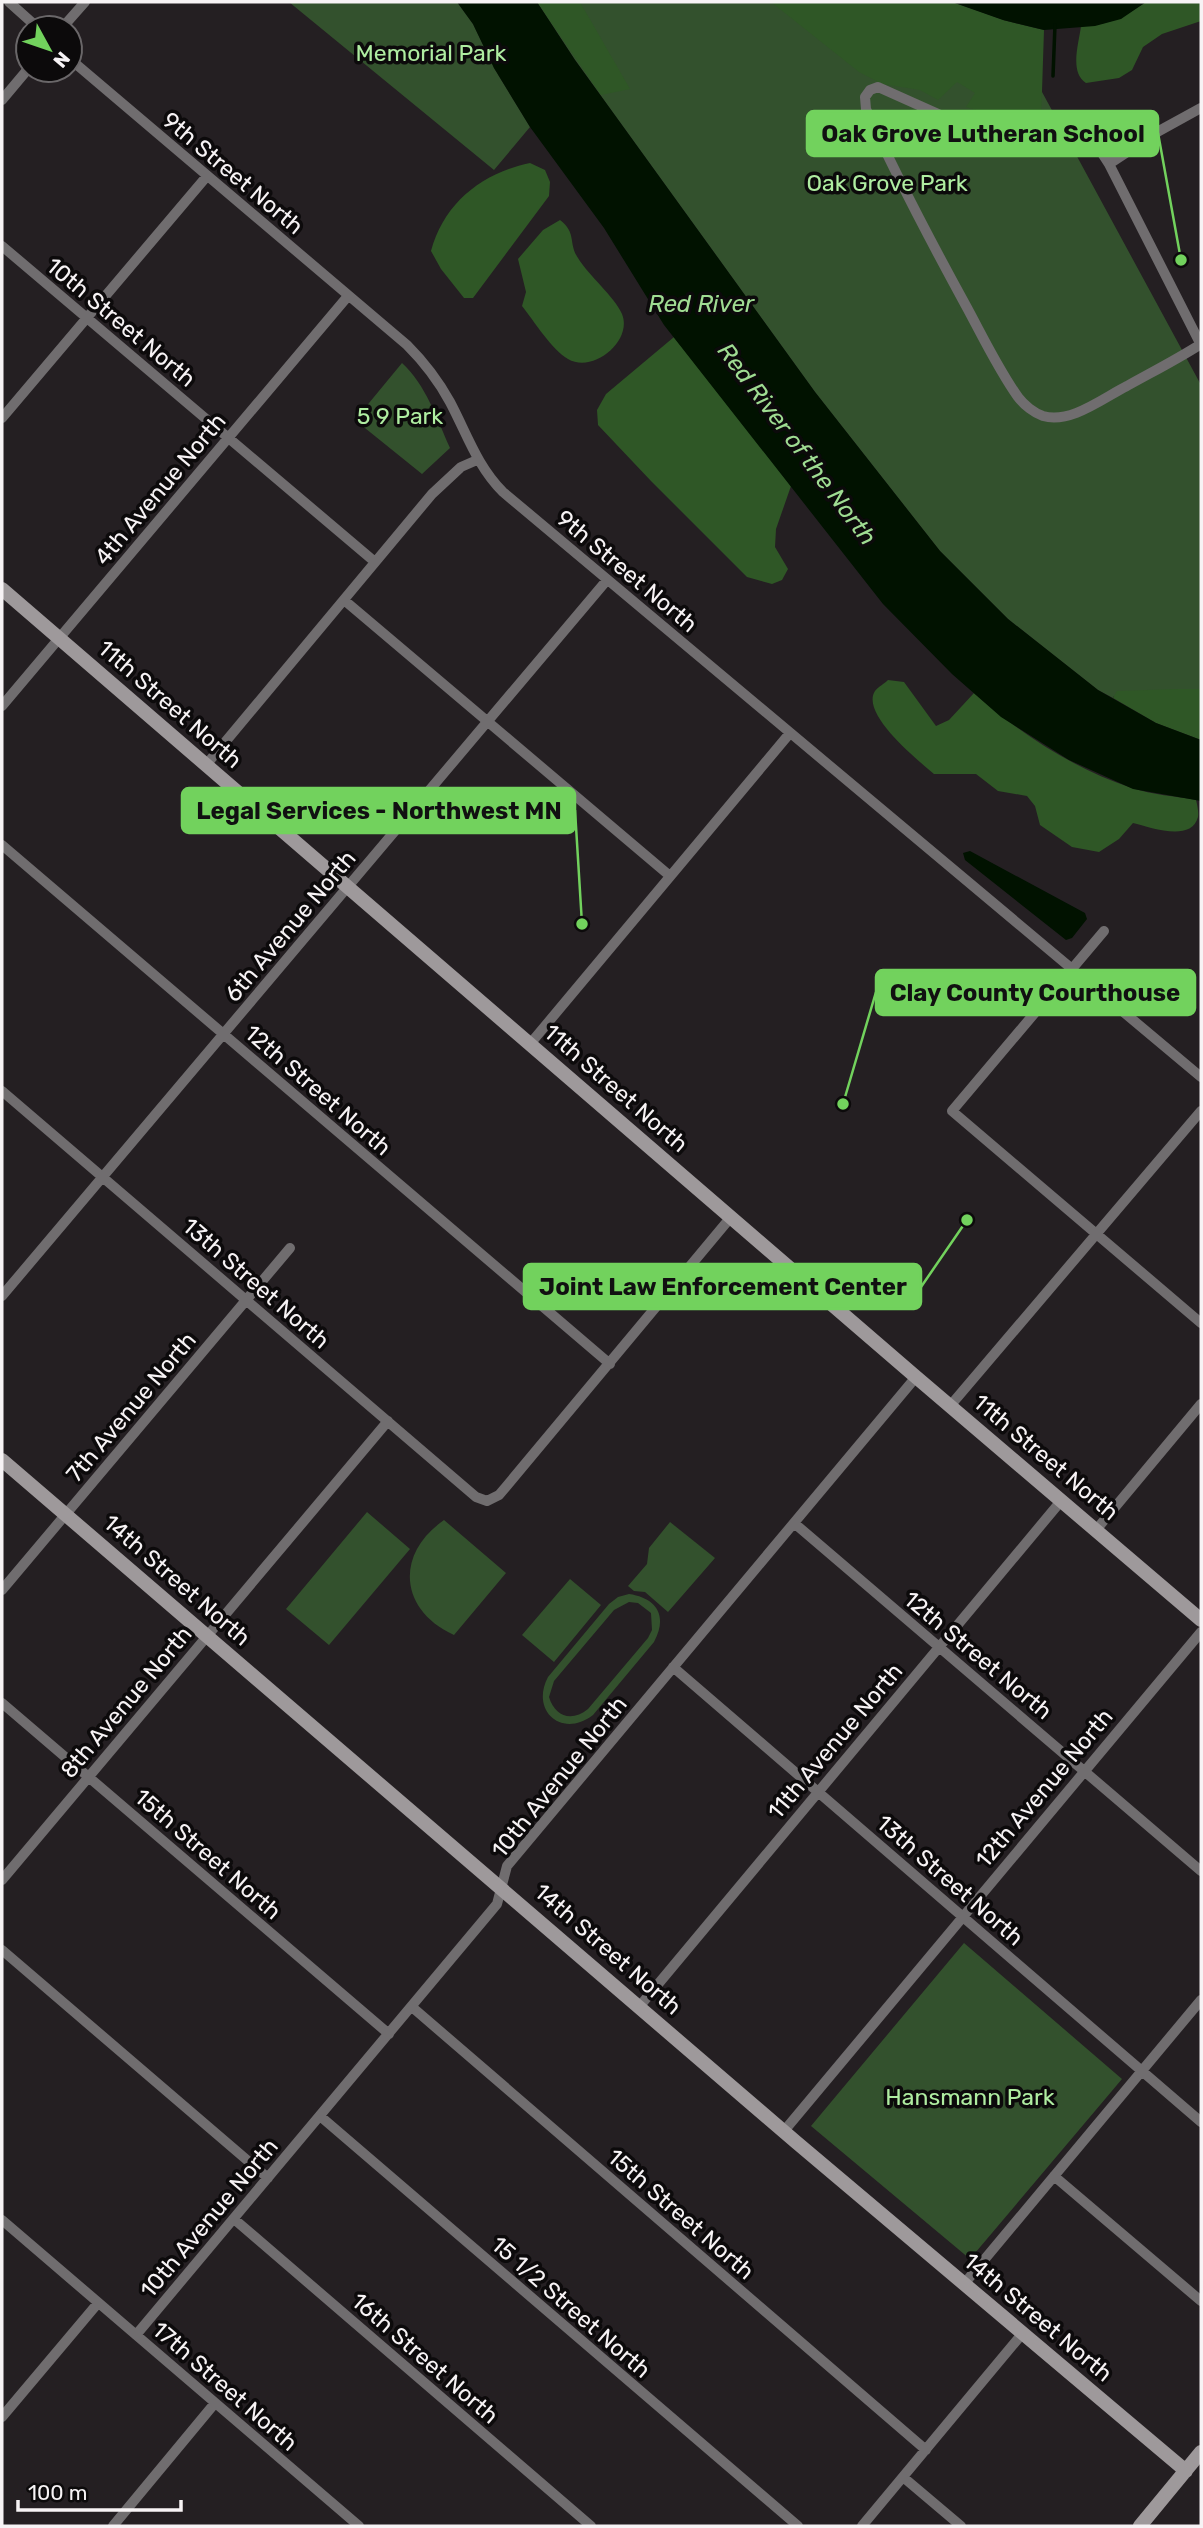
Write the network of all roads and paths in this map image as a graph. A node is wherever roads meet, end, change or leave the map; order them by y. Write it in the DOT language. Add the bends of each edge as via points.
graph roads {
  1 [pos="9,2"];
  2 [pos="22,14"];
  3 [pos="84,72"];
  4 [pos="15,84"];
  5 [pos="2,100"];
  6 [pos="1201,108"];
  7 [pos="1109,164"];
  8 [pos="207,176"];
  9 [pos="2,246"];
  10 [pos="348,296"];
  11 [pos="87,318"];
  12 [pos="1201,344"];
  13 [pos="2,418"];
  14 [pos="228,438"];
  15 [pos="477,460"];
  16 [pos="375,562"];
  17 [pos="607,580"];
  18 [pos="2,589"];
  19 [pos="344,600"];
  20 [pos="59,639"];
  21 [pos="2,706"];
  22 [pos="488,722"];
  23 [pos="790,733"];
  24 [pos="206,765"];
  25 [pos="2,845"];
  26 [pos="670,876"];
  27 [pos="348,887"];
  28 [pos="1104,931"];
  29 [pos="1071,970"];
  30 [pos="223,1034"];
  31 [pos="530,1044"];
  32 [pos="1201,1077"];
  33 [pos="2,1091"];
  34 [pos="1201,1111"];
  35 [pos="102,1178"];
  36 [pos="731,1217"];
  37 [pos="1098,1233"];
  38 [pos="290,1248"];
  39 [pos="2,1296"];
  40 [pos="246,1300"];
  41 [pos="1201,1323"];
  42 [pos="610,1364"];
  43 [pos="916,1377"];
  44 [pos="1201,1405"];
  45 [pos="950,1406"];
  46 [pos="388,1421"];
  47 [pos="2,1460"];
  48 [pos="1061,1501"];
  49 [pos="66,1514"];
  50 [pos="794,1523"];
  51 [pos="1096,1530"];
  52 [pos="2,1590"];
  53 [pos="1201,1619"];
  54 [pos="1201,1632"];
  55 [pos="207,1636"];
  56 [pos="938,1648"];
  57 [pos="673,1667"];
  58 [pos="2,1703"];
  59 [pos="1084,1770"];
  60 [pos="88,1777"];
  61 [pos="818,1792"];
  62 [pos="1201,1871"];
  63 [pos="2,1880"];
  64 [pos="501,1887"];
  65 [pos="962,1916"];
  66 [pos="2,1950"];
  67 [pos="1201,2000"];
  68 [pos="412,2007"];
  69 [pos="639,2007"];
  70 [pos="388,2034"];
  71 [pos="1141,2071"];
  72 [pos="320,2116"];
  73 [pos="1201,2122"];
  74 [pos="783,2131"];
  75 [pos="1054,2176"];
  76 [pos="268,2178"];
  77 [pos="234,2219"];
  78 [pos="2,2220"];
  79 [pos="964,2284"];
  80 [pos="1201,2301"];
  81 [pos="98,2303"];
  82 [pos="1022,2334"];
  83 [pos="136,2335"];
  84 [pos="215,2403"];
  85 [pos="2,2417"];
  86 [pos="926,2450"];
  87 [pos="1201,2452"];
  88 [pos="1186,2471"];
  89 [pos="903,2477"];
  90 [pos="113,2526"];
  91 [pos="359,2526"];
  92 [pos="591,2526"];
  93 [pos="797,2526"];
  94 [pos="862,2526"];
  95 [pos="961,2526"];
  96 [pos="1140,2526"];
  1 -- 2 [label="street"];
  3 -- 8 [label="street, 9th Street North"];
  4 -- 5 [label="street"];
  6 -- 7 [label="street"];
  7 -- 12 [label="street"];
  7 -- 12 [label="street" via="1089,138 1062,141 1001,133 954,121 878,87 865,97 866,109 928,235 1019,398 1029,408 1043,416 1072,414 1163,369"];
  8 -- 10 [label="street, 9th Street North"];
  8 -- 11 [label="street"];
  9 -- 11 [label="street, 10th Street North"];
  10 -- 14 [label="street, 4th Avenue North"];
  10 -- 15 [label="street, 9th Street North" via="426,364"];
  11 -- 13 [label="street"];
  11 -- 14 [label="street, 10th Street North"];
  14 -- 16 [label="street, 10th Street North"];
  14 -- 20 [label="street, 4th Avenue North"];
  15 -- 16 [label="street" via="445,481"];
  15 -- 17 [label="street, 9th Street North" via="503,492"];
  16 -- 19 [label="street"];
  17 -- 22 [label="street, 6th Avenue North"];
  17 -- 23 [label="street, 9th Street North"];
  18 -- 20 [label="street, 11th Street North"];
  19 -- 22 [label="street"];
  19 -- 24 [label="street"];
  20 -- 21 [label="street, 4th Avenue North"];
  20 -- 24 [label="street, 11th Street North"];
  22 -- 26 [label="street"];
  22 -- 27 [label="street, 6th Avenue North"];
  23 -- 26 [label="street"];
  23 -- 29 [label="street, 9th Street North"];
  24 -- 27 [label="street, 11th Street North"];
  25 -- 30 [label="street, 12th Street North"];
  26 -- 31 [label="street"];
  27 -- 30 [label="street, 6th Avenue North"];
  27 -- 31 [label="street, 11th Street North"];
  28 -- 29 [label="street"];
  29 -- 32 [label="street, 9th Street North"];
  29 -- 37 [label="street" via="952,1111"];
  30 -- 35 [label="street, 6th Avenue North"];
  30 -- 42 [label="street, 12th Street North"];
  31 -- 36 [label="street, 11th Street North"];
  33 -- 35 [label="street, 13th Street North"];
  34 -- 37 [label="street"];
  35 -- 39 [label="street, 6th Avenue North"];
  35 -- 40 [label="street, 13th Street North"];
  36 -- 42 [label="street"];
  36 -- 43 [label="street, 11th Street North"];
  37 -- 41 [label="street"];
  37 -- 45 [label="street"];
  38 -- 40 [label="street, 7th Avenue North"];
  40 -- 46 [label="street, 13th Street North"];
  40 -- 49 [label="street, 7th Avenue North"];
  42 -- 46 [label="street, 13th Street North" via="499,1495 487,1501 476,1497"];
  43 -- 45 [label="street, 11th Street North"];
  43 -- 50 [label="street, 10th Avenue North"];
  44 -- 51 [label="street"];
  45 -- 48 [label="street, 11th Street North"];
  46 -- 55 [label="street, 8th Avenue North"];
  47 -- 49 [label="street, 14th Street North"];
  48 -- 51 [label="street, 11th Street North"];
  48 -- 56 [label="street, 11th Avenue North"];
  49 -- 52 [label="street, 7th Avenue North"];
  49 -- 55 [label="street, 14th Street North"];
  50 -- 56 [label="street, 12th Street North"];
  50 -- 57 [label="street, 10th Avenue North"];
  51 -- 53 [label="street, 11th Street North"];
  54 -- 59 [label="street, 12th Avenue North"];
  55 -- 60 [label="street, 8th Avenue North"];
  55 -- 64 [label="street, 14th Street North"];
  56 -- 59 [label="street, 12th Street North"];
  56 -- 61 [label="street, 11th Avenue North"];
  57 -- 61 [label="street, 13th Street North"];
  57 -- 64 [label="street, 10th Avenue North" via="507,1866"];
  58 -- 60 [label="street, 15th Street North"];
  59 -- 62 [label="street, 12th Street North"];
  59 -- 65 [label="street, 12th Avenue North"];
  60 -- 63 [label="street, 8th Avenue North"];
  60 -- 70 [label="street, 15th Street North"];
  61 -- 65 [label="street, 13th Street North"];
  61 -- 69 [label="street, 11th Avenue North"];
  64 -- 68 [label="street, 10th Avenue North" via="497,1904"];
  64 -- 69 [label="street, 14th Street North"];
  65 -- 71 [label="street, 13th Street North"];
  65 -- 74 [label="street, 12th Avenue North"];
  66 -- 76 [label="street"];
  67 -- 71 [label="street"];
  68 -- 70 [label="street, 10th Avenue North"];
  68 -- 86 [label="street, 15th Street North"];
  69 -- 74 [label="street, 14th Street North"];
  70 -- 72 [label="street, 10th Avenue North"];
  71 -- 73 [label="street, 13th Street North"];
  71 -- 75 [label="street"];
  72 -- 76 [label="street, 10th Avenue North"];
  72 -- 93 [label="street, 15 1/2 Street North"];
  74 -- 79 [label="street, 14th Street North"];
  75 -- 79 [label="street"];
  75 -- 80 [label="street"];
  76 -- 77 [label="street, 10th Avenue North"];
  77 -- 83 [label="street, 10th Avenue North"];
  77 -- 92 [label="street, 16th Street North"];
  78 -- 81 [label="street, 17th Street North"];
  79 -- 82 [label="street, 14th Street North"];
  81 -- 83 [label="street, 17th Street North"];
  81 -- 85 [label="street"];
  82 -- 86 [label="street"];
  82 -- 88 [label="street, 14th Street North"];
  83 -- 84 [label="street, 17th Street North"];
  84 -- 90 [label="street"];
  84 -- 91 [label="street, 17th Street North"];
  86 -- 89 [label="street"];
  87 -- 88 [label="street"];
  88 -- 96 [label="street"];
  89 -- 94 [label="street"];
  89 -- 95 [label="street"];
}
